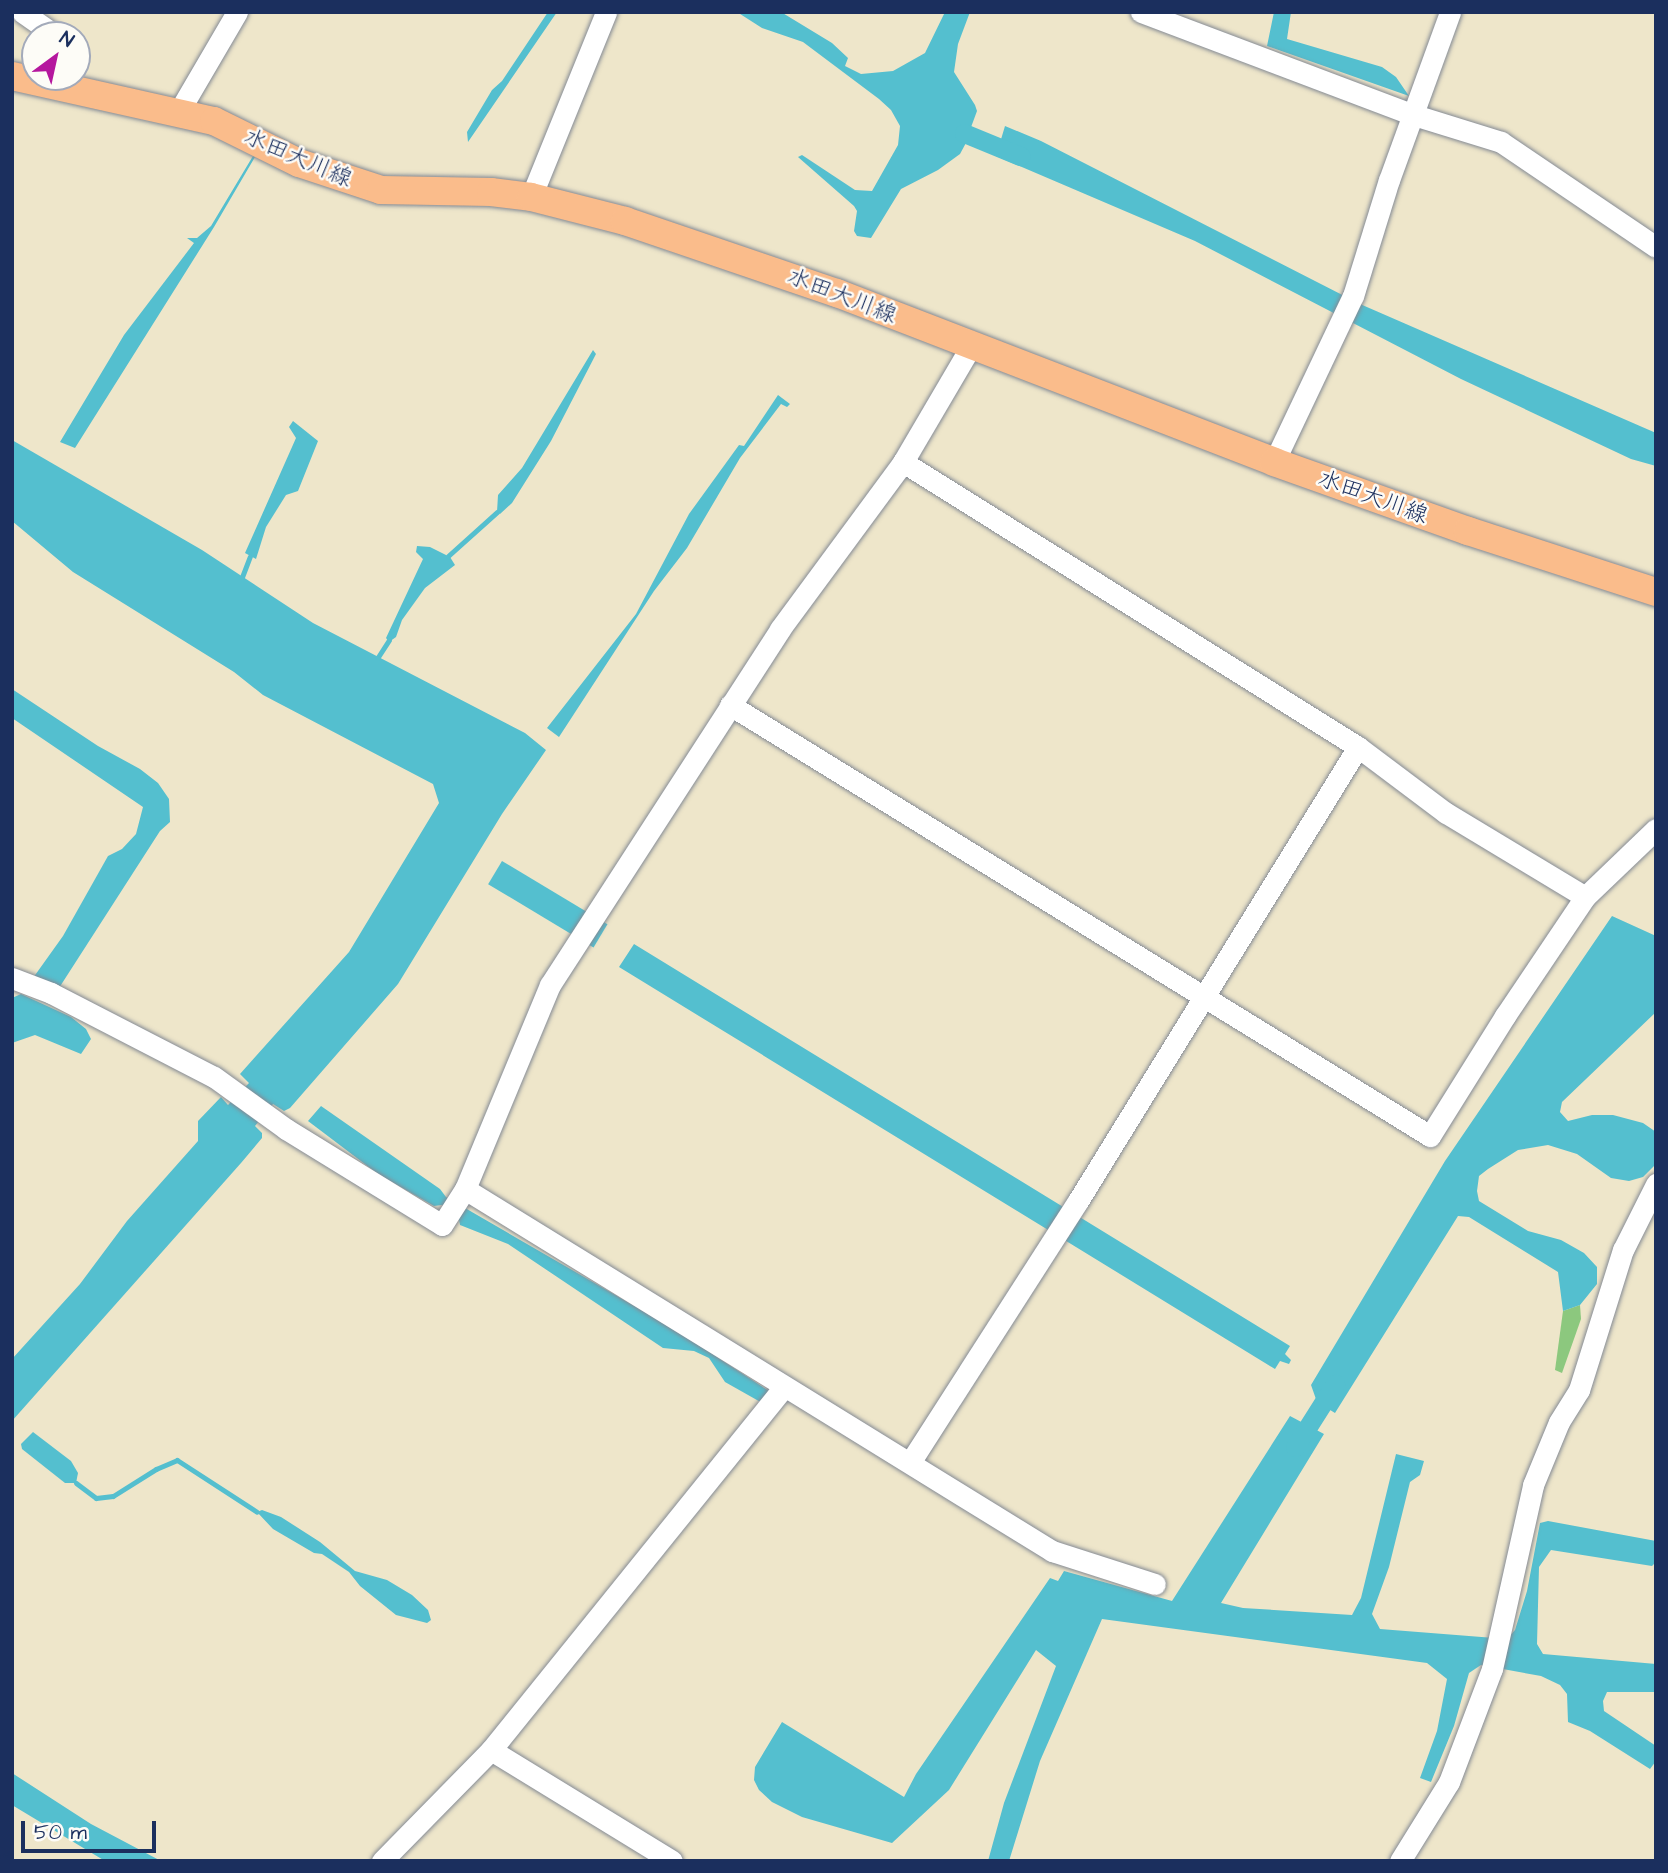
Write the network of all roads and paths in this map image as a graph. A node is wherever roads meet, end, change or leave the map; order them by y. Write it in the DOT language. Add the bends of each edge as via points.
graph roads {
  1 [pos="237,12"];
  2 [pos="606,12"];
  3 [pos="1141,12"];
  4 [pos="1450,12"];
  5 [pos="91,91"];
  6 [pos="178,113"];
  7 [pos="1414,115"];
  8 [pos="531,197"];
  9 [pos="1656,247"];
  10 [pos="971,346"];
  11 [pos="903,462"];
  12 [pos="1274,462"];
  13 [pos="1656,592"];
  14 [pos="730,705"];
  15 [pos="1358,747"];
  16 [pos="1656,830"];
  17 [pos="1585,897"];
  18 [pos="12,978"];
  19 [pos="1203,995"];
  20 [pos="1656,1184"];
  21 [pos="465,1189"];
  22 [pos="784,1387"];
  23 [pos="911,1461"];
  24 [pos="1155,1584"];
  25 [pos="491,1750"];
  26 [pos="382,1861"];
  27 [pos="672,1861"];
  28 [pos="1400,1861"];
  1 -- 6 [label="street"];
  2 -- 8 [label="street"];
  3 -- 7 [label="street"];
  4 -- 7 [label="street"];
  5 -- 6 [label="main road, 水田大川線"];
  6 -- 8 [label="main road, 水田大川線" via="214,121 299,163 381,190"];
  7 -- 9 [label="street" via="1501,142"];
  7 -- 12 [label="street" via="1353,296"];
  8 -- 10 [label="main road, 水田大川線" via="712,249"];
  10 -- 11 [label="street"];
  10 -- 12 [label="main road, 水田大川線"];
  11 -- 14 [label="street"];
  11 -- 15 [label="street"];
  12 -- 13 [label="main road, 水田大川線"];
  14 -- 19 [label="street"];
  14 -- 21 [label="street" via="550,985"];
  15 -- 17 [label="street" via="1446,813"];
  15 -- 19 [label="street"];
  16 -- 17 [label="street"];
  17 -- 19 [label="street" via="1430,1136"];
  18 -- 21 [label="street" via="51,993 214,1077 286,1129 442,1225"];
  19 -- 23 [label="street"];
  20 -- 28 [label="street" via="1623,1250 1579,1390 1559,1422 1533,1485 1500,1637 1450,1782"];
  21 -- 22 [label="street"];
  22 -- 23 [label="street"];
  22 -- 25 [label="street"];
  23 -- 24 [label="street" via="1052,1551"];
  25 -- 26 [label="street"];
  25 -- 27 [label="street"];
}
